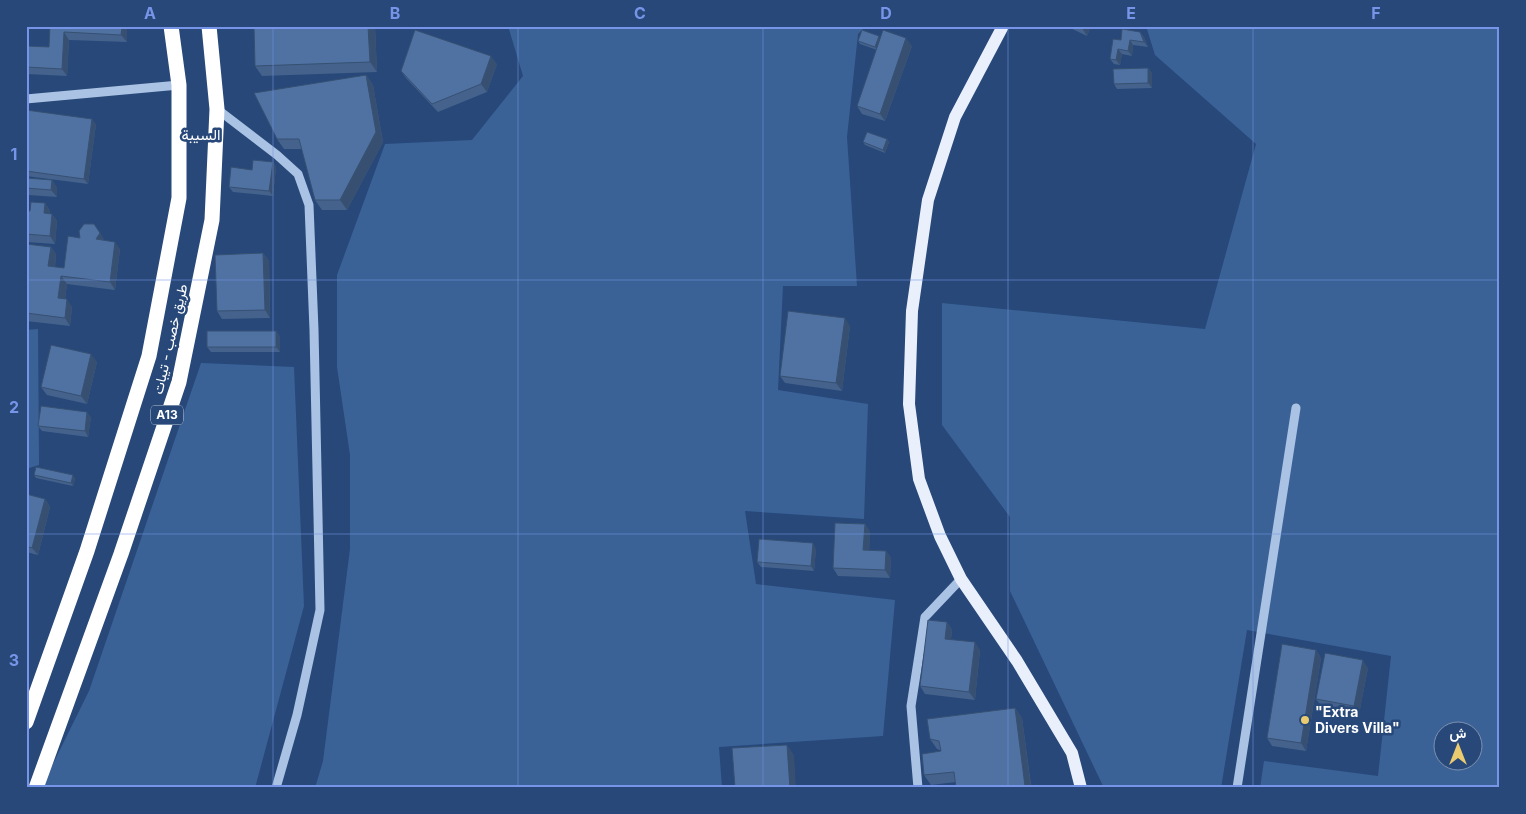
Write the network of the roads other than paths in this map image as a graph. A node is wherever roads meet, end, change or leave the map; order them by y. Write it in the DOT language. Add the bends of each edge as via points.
graph roads {
  1 [pos="171,26"];
  2 [pos="209,26"];
  3 [pos="1003,26"];
  4 [pos="179,85"];
  5 [pos="26,99"];
  6 [pos="217,110"];
  7 [pos="1296,408"];
  8 [pos="961,579"];
  9 [pos="26,722"];
  10 [pos="36,788"];
  11 [pos="276,788"];
  12 [pos="918,788"];
  13 [pos="1081,788"];
  14 [pos="1237,788"];
  1 -- 4 [label="highway, طريق خصب - تيبات / A13"];
  2 -- 6 [label="highway, طريق خصب - تيبات / A13"];
  3 -- 8 [label="main road" via="955,117 928,200 912,311 908,404 919,479 940,536"];
  4 -- 5 [label="street"];
  4 -- 9 [label="highway, طريق خصب - تيبات / A13" via="179,198 149,356 87,551"];
  6 -- 10 [label="highway, طريق خصب - تيبات / A13" via="212,220 179,382"];
  6 -- 11 [label="street" via="298,174 309,205 320,610"];
  7 -- 14 [label="street"];
  8 -- 12 [label="street" via="926,617 911,706"];
  8 -- 13 [label="main road" via="1017,661 1072,753"];
}
